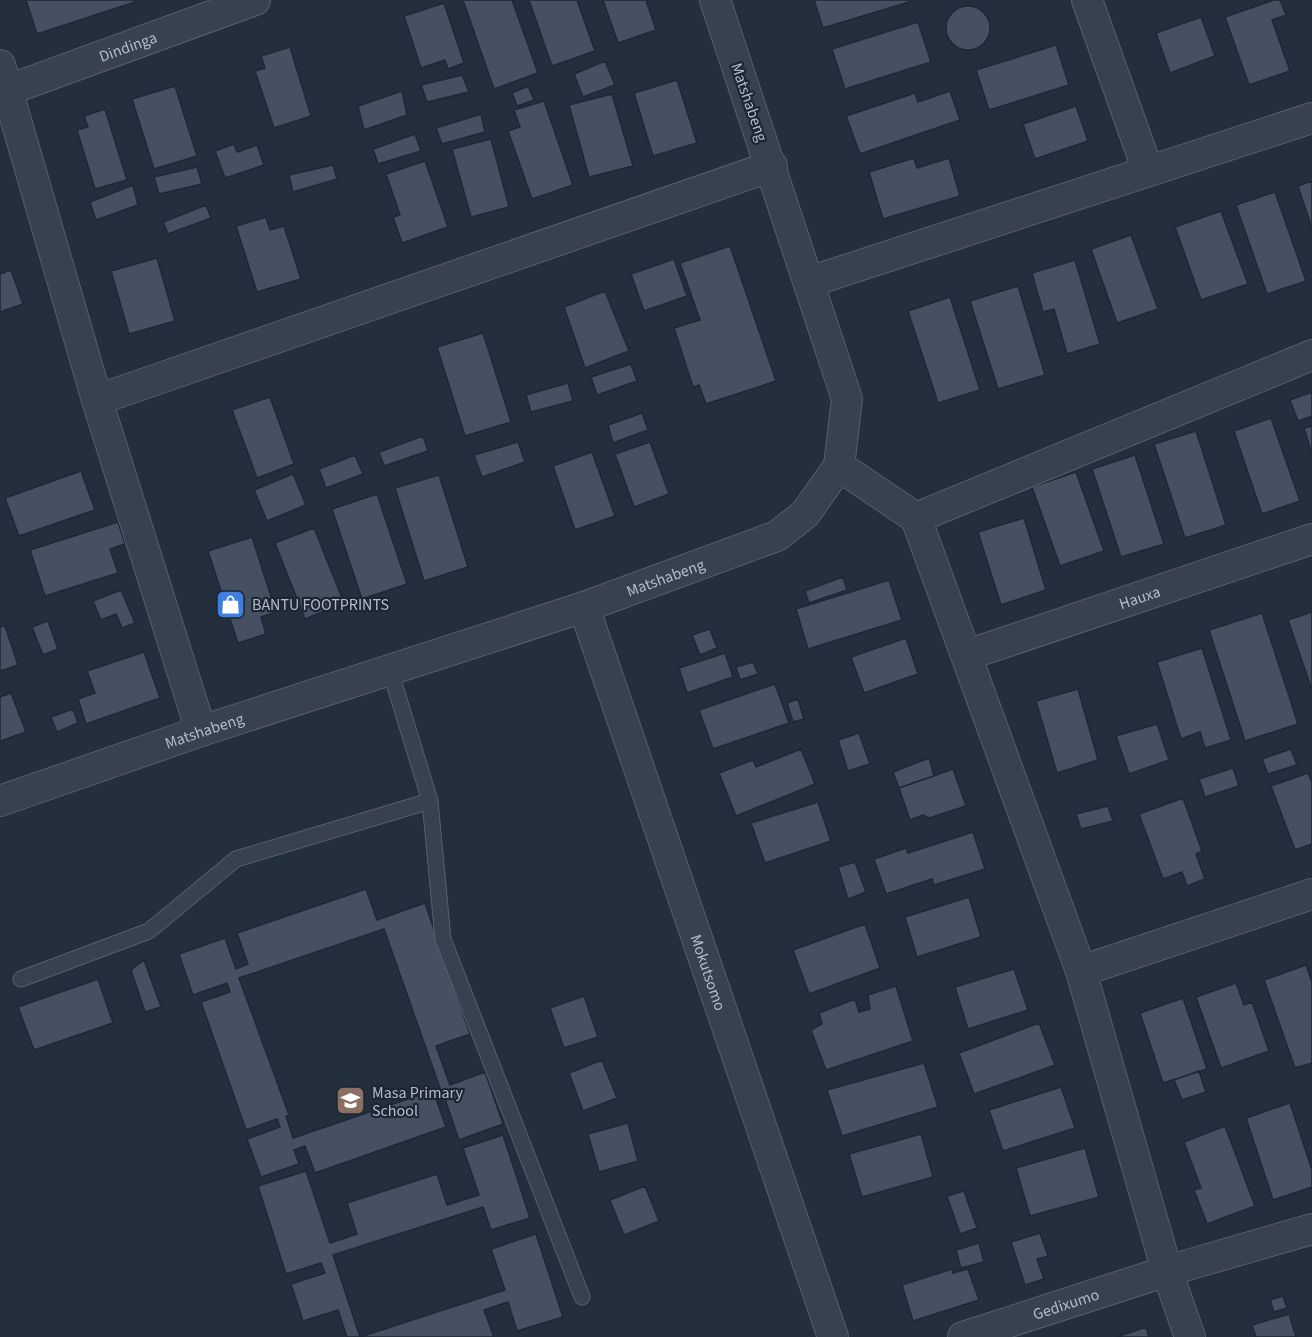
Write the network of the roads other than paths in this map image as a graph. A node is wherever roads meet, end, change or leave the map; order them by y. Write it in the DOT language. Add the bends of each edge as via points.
graph roads {
  1 [pos="255,0"];
  2 [pos="715,0"];
  3 [pos="1087,0"];
  4 [pos="3,82"];
  5 [pos="1312,118"];
  6 [pos="772,166"];
  7 [pos="1148,171"];
  8 [pos="809,282"];
  9 [pos="1312,355"];
  10 [pos="97,400"];
  11 [pos="839,466"];
  12 [pos="916,518"];
  13 [pos="1312,539"];
  14 [pos="584,607"];
  15 [pos="967,655"];
  16 [pos="390,670"];
  17 [pos="201,731"];
  18 [pos="0,801"];
  19 [pos="430,801"];
  20 [pos="1312,894"];
  21 [pos="1081,971"];
  22 [pos="21,979"];
  23 [pos="1312,1229"];
  24 [pos="1167,1271"];
  25 [pos="582,1297"];
  26 [pos="832,1337"];
  27 [pos="963,1337"];
  28 [pos="1190,1337"];
  1 -- 4 [label="street, Dindinga"];
  2 -- 6 [label="street, Matshabeng"];
  3 -- 7 [label="street"];
  4 -- 10 [label="street"];
  5 -- 7 [label="street"];
  6 -- 8 [label="street, Matshabeng"];
  6 -- 10 [label="street"];
  7 -- 8 [label="street"];
  8 -- 11 [label="street, Matshabeng" via="847,399"];
  9 -- 12 [label="street"];
  10 -- 17 [label="street"];
  11 -- 12 [label="street"];
  11 -- 14 [label="street, Matshabeng" via="805,514 777,536"];
  12 -- 15 [label="street"];
  13 -- 15 [label="street, Hauxa"];
  14 -- 16 [label="street, Matshabeng"];
  14 -- 26 [label="street, Mokutsomo"];
  15 -- 21 [label="street"];
  16 -- 17 [label="street, Matshabeng"];
  16 -- 19 [label="lane"];
  17 -- 18 [label="street, Matshabeng"];
  19 -- 22 [label="lane" via="236,860 149,931"];
  19 -- 25 [label="lane" via="443,939"];
  20 -- 21 [label="street"];
  21 -- 24 [label="street"];
  23 -- 24 [label="street, Gedixumo"];
  24 -- 27 [label="street, Gedixumo"];
  24 -- 28 [label="street"];
}
